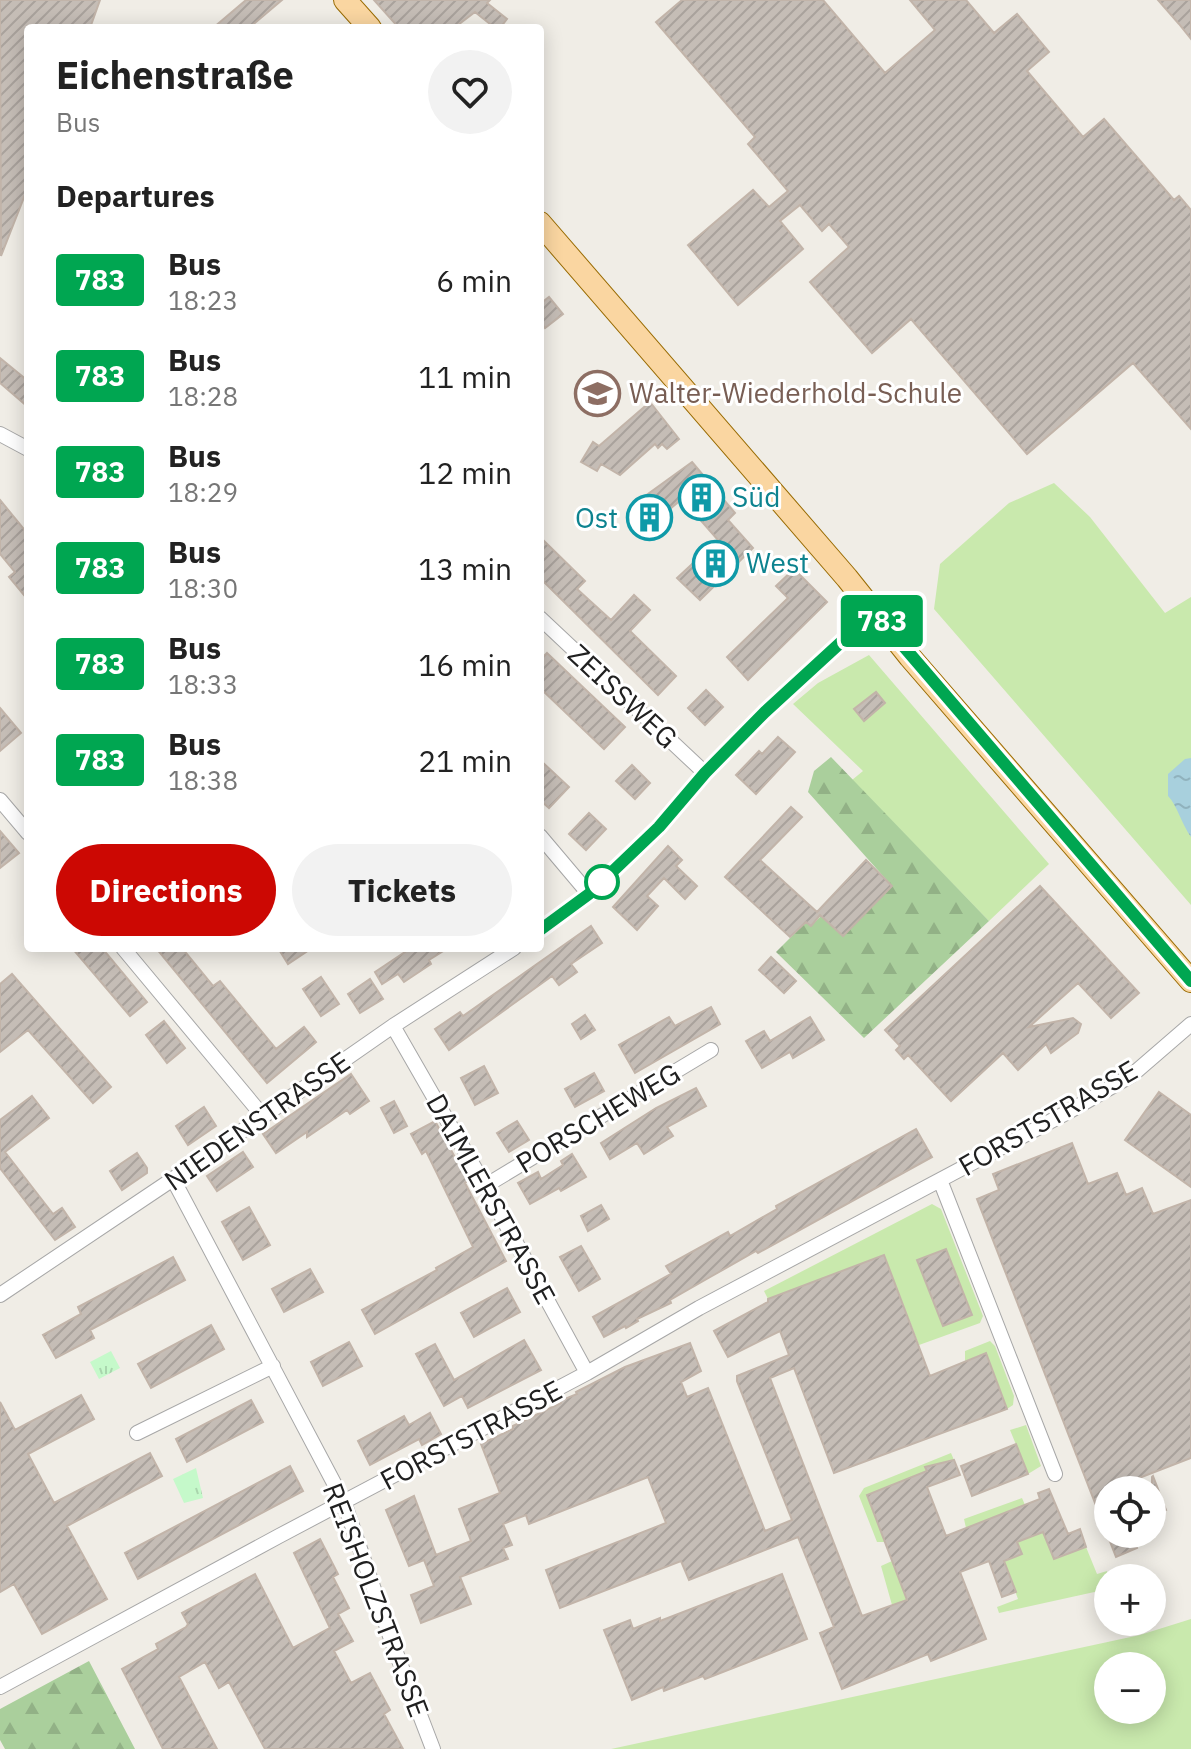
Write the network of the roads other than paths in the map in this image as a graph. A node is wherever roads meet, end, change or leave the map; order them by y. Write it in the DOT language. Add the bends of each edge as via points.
graph roads {
  1 [pos="352,2"];
  2 [pos="367,24"];
  3 [pos="544,228"];
  4 [pos="0,434"];
  5 [pos="24,447"];
  6 [pos="874,612"];
  7 [pos="544,622"];
  8 [pos="705,773"];
  9 [pos="0,800"];
  10 [pos="24,828"];
  11 [pos="544,841"];
  12 [pos="589,894"];
  13 [pos="544,927"];
  14 [pos="126,952"];
  15 [pos="508,952"];
  16 [pos="1191,981"];
  17 [pos="1191,1024"];
  18 [pos="393,1026"];
  19 [pos="711,1050"];
  20 [pos="262,1115"];
  21 [pos="173,1179"];
  22 [pos="940,1180"];
  23 [pos="485,1186"];
  24 [pos="0,1295"];
  25 [pos="273,1366"];
  26 [pos="587,1373"];
  27 [pos="137,1433"];
  28 [pos="1055,1474"];
  29 [pos="344,1502"];
  30 [pos="0,1687"];
  31 [pos="433,1749"];
  1 -- 2 [label="main road"];
  3 -- 6 [label="main road"];
  4 -- 5 [label="street"];
  6 -- 8 [label="street"];
  6 -- 16 [label="main road"];
  7 -- 8 [label="street, ZEISSWEG"];
  8 -- 12 [label="street" via="659,827"];
  9 -- 10 [label="street"];
  11 -- 12 [label="street"];
  12 -- 13 [label="street"];
  14 -- 20 [label="street"];
  15 -- 18 [label="street, NIEDENSTRASSE"];
  17 -- 22 [label="street, FORSTSTRASSE" via="1132,1075"];
  18 -- 20 [label="street, NIEDENSTRASSE"];
  18 -- 23 [label="street, DAIMLERSTRASSE"];
  19 -- 23 [label="street, PORSCHEWEG"];
  20 -- 21 [label="street, NIEDENSTRASSE"];
  21 -- 24 [label="street, NIEDENSTRASSE"];
  21 -- 25 [label="street, REISHOLZSTRASSE"];
  22 -- 26 [label="street, FORSTSTRASSE"];
  22 -- 28 [label="street, FORSTSTRASSE"];
  23 -- 26 [label="street, DAIMLERSTRASSE"];
  25 -- 27 [label="street"];
  25 -- 29 [label="street, REISHOLZSTRASSE"];
  26 -- 29 [label="street, FORSTSTRASSE"];
  29 -- 30 [label="street, FORSTSTRASSE"];
  29 -- 31 [label="street, REISHOLZSTRASSE"];
}
